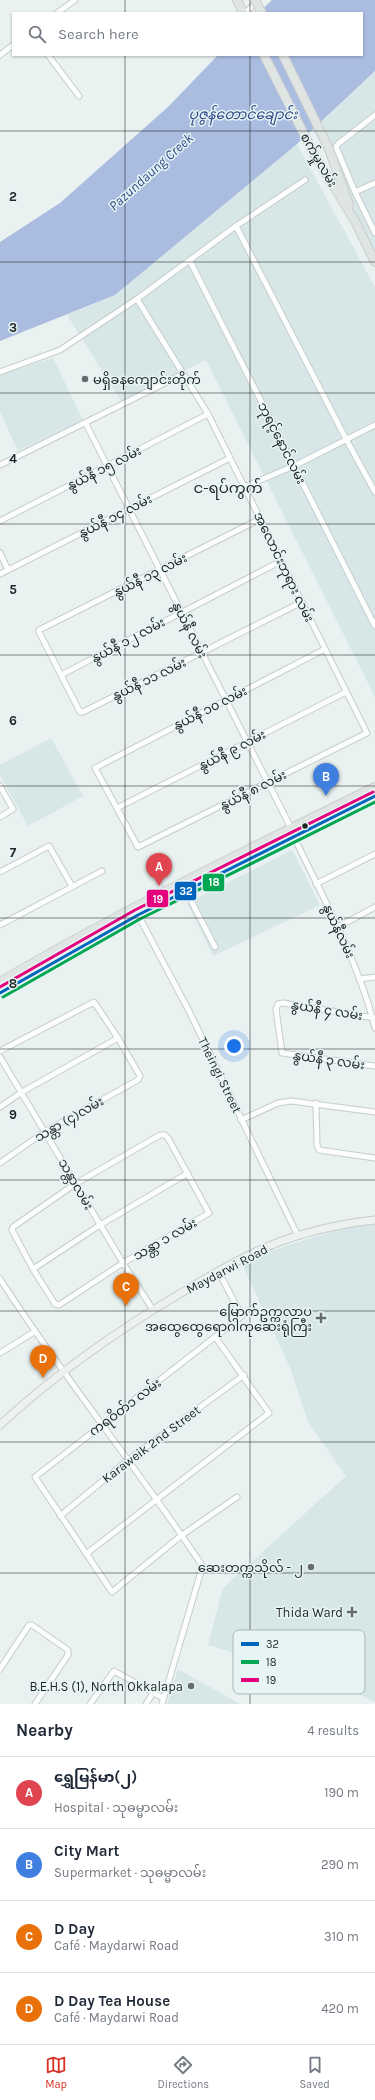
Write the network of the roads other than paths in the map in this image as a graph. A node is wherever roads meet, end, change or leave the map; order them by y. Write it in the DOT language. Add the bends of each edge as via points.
graph roads {
  1 [pos="75,0"];
  2 [pos="255,0"];
  3 [pos="259,0"];
  4 [pos="241,8"];
  5 [pos="58,12"];
  6 [pos="261,12"];
  7 [pos="12,46"];
  8 [pos="0,55"];
  9 [pos="49,56"];
  10 [pos="265,56"];
  11 [pos="283,56"];
  12 [pos="79,96"];
  13 [pos="375,115"];
  14 [pos="305,180"];
  15 [pos="375,183"];
  16 [pos="355,192"];
  17 [pos="355,221"];
  18 [pos="236,226"];
  19 [pos="375,233"];
  20 [pos="190,261"];
  21 [pos="375,262"];
  22 [pos="137,299"];
  23 [pos="0,372"];
  24 [pos="182,374"];
  25 [pos="208,414"];
  26 [pos="86,424"];
  27 [pos="375,425"];
  28 [pos="346,439"];
  29 [pos="230,458"];
  30 [pos="0,465"];
  31 [pos="108,466"];
  32 [pos="294,466"];
  33 [pos="244,487"];
  34 [pos="375,492"];
  35 [pos="129,509"];
  36 [pos="260,519"];
  37 [pos="0,521"];
  38 [pos="0,553"];
  39 [pos="281,561"];
  40 [pos="8,570"];
  41 [pos="159,571"];
  42 [pos="0,574"];
  43 [pos="302,602"];
  44 [pos="182,612"];
  45 [pos="375,626"];
  46 [pos="325,649"];
  47 [pos="202,653"];
  48 [pos="61,676"];
  49 [pos="346,692"];
  50 [pos="226,700"];
  51 [pos="366,733"];
  52 [pos="248,742"];
  53 [pos="267,783"];
  54 [pos="0,786"];
  55 [pos="375,786"];
  56 [pos="375,796"];
  57 [pos="117,808"];
  58 [pos="0,817"];
  59 [pos="291,828"];
  60 [pos="294,837"];
  61 [pos="375,854"];
  62 [pos="102,871"];
  63 [pos="0,872"];
  64 [pos="316,884"];
  65 [pos="72,886"];
  66 [pos="186,891"];
  67 [pos="134,907"];
  68 [pos="375,907"];
  69 [pos="138,916"];
  70 [pos="0,925"];
  71 [pos="338,927"];
  72 [pos="215,947"];
  73 [pos="375,977"];
  74 [pos="359,979"];
  75 [pos="0,982"];
  76 [pos="0,993"];
  77 [pos="374,1018"];
  78 [pos="375,1028"];
  79 [pos="118,1038"];
  80 [pos="0,1051"];
  81 [pos="282,1053"];
  82 [pos="0,1057"];
  83 [pos="375,1066"];
  84 [pos="22,1092"];
  85 [pos="316,1103"];
  86 [pos="0,1107"];
  87 [pos="375,1112"];
  88 [pos="241,1120"];
  89 [pos="46,1130"];
  90 [pos="375,1158"];
  91 [pos="0,1163"];
  92 [pos="188,1173"];
  93 [pos="75,1184"];
  94 [pos="375,1220"];
  95 [pos="100,1225"];
  96 [pos="298,1236"];
  97 [pos="123,1264"];
  98 [pos="33,1269"];
  99 [pos="218,1271"];
  100 [pos="0,1279"];
  101 [pos="6,1288"];
  102 [pos="0,1291"];
  103 [pos="153,1310"];
  104 [pos="34,1332"];
  105 [pos="216,1338"];
  106 [pos="0,1352"];
  107 [pos="63,1373"];
  108 [pos="244,1375"];
  109 [pos="101,1425"];
  110 [pos="0,1426"];
  111 [pos="128,1460"];
  112 [pos="237,1497"];
  113 [pos="156,1498"];
  114 [pos="60,1516"];
  115 [pos="182,1535"];
  116 [pos="86,1554"];
  117 [pos="0,1669"];
  118 [pos="153,1693"];
  119 [pos="163,1698"];
  120 [pos="35,1704"];
  121 [pos="90,1704"];
  122 [pos="146,1704"];
  123 [pos="162,1704"];
  1 -- 5 [label="street"];
  2 -- 6 [label="main road, bridge"];
  3 -- 4 [label="street"];
  7 -- 8 [label="street"];
  9 -- 12 [label="street"];
  10 -- 17 [label="main road, စက်မှုလမ်း" via="315,156"];
  11 -- 17 [label="main road, စက်မှုလမ်း" via="329,149"];
  13 -- 16 [label="street" via="336,147"];
  14 -- 18 [label="street"];
  15 -- 16 [label="street"];
  16 -- 19 [label="street"];
  17 -- 21 [label="main road"];
  18 -- 20 [label="street"];
  18 -- 28 [label="street"];
  20 -- 22 [label="street"];
  20 -- 32 [label="street, ဘုရင့်နောင်လမ်း"];
  22 -- 23 [label="street" via="60,350"];
  22 -- 24 [label="street, အလောင်းဘုရား လမ်း"];
  24 -- 25 [label="street, အလောင်းဘုရား လမ်း"];
  24 -- 26 [label="street"];
  25 -- 29 [label="street, အလောင်းဘုရား လမ်း"];
  25 -- 31 [label="street, နွယ်နီ ၁၅ လမ်း"];
  26 -- 30 [label="street"];
  26 -- 31 [label="street, နွယ်နီ လမ်း"];
  27 -- 28 [label="street"];
  28 -- 32 [label="street"];
  28 -- 34 [label="street"];
  29 -- 33 [label="street, အလောင်းဘုရား လမ်း"];
  29 -- 35 [label="street, နွယ်နီ ၁၄ လမ်း"];
  31 -- 35 [label="street, နွယ်နီ လမ်း"];
  31 -- 37 [label="street, နွယ်နီ ၁၅ လမ်း"];
  32 -- 33 [label="street"];
  32 -- 45 [label="street, ဘုရင့်နောင်လမ်း"];
  33 -- 36 [label="street, အလောင်းဘုရား လမ်း"];
  35 -- 40 [label="street, နွယ်နီ ၁၄ လမ်း"];
  35 -- 41 [label="street, နွယ်နီ လမ်း"];
  36 -- 39 [label="street, အလောင်းဘုရား လမ်း"];
  36 -- 41 [label="street, နွယ်နီ ၁၃ လမ်း"];
  38 -- 40 [label="street"];
  39 -- 43 [label="street, အလောင်းဘုရား လမ်း"];
  39 -- 44 [label="street, နွယ်နီ ၁၂ လမ်း"];
  40 -- 42 [label="street, နွယ်နီ ၁၄ လမ်း"];
  41 -- 44 [label="street, နွယ်နီ လမ်း"];
  41 -- 48 [label="street, နွယ်နီ ၁၃ လမ်း" via="39,631"];
  43 -- 46 [label="street, အလောင်းဘုရား လမ်း"];
  43 -- 47 [label="street, နွယ်နီ ၁၁ လမ်း"];
  44 -- 47 [label="street, နွယ်နီ လမ်း"];
  44 -- 48 [label="street, နွယ်နီ ၁၂ လမ်း"];
  46 -- 49 [label="street, အလောင်းဘုရား လမ်း"];
  46 -- 50 [label="street, နွယ်နီ ၁၀ လမ်း"];
  47 -- 48 [label="street, နွယ်နီ ၁၁ လမ်း" via="82,712"];
  47 -- 50 [label="street, နွယ်နီ လမ်း"];
  49 -- 51 [label="street, အလောင်းဘုရား လမ်း"];
  49 -- 52 [label="street, နွယ်နီ ၉ လမ်း"];
  50 -- 52 [label="street, နွယ်နီ လမ်း"];
  50 -- 57 [label="street, နွယ်နီ ၁၀ လမ်း" via="95,768"];
  51 -- 53 [label="street, နွယ်နီ ၈ လမ်း"];
  52 -- 53 [label="street, နွယ်နီ လမ်း"];
  52 -- 57 [label="street, နွယ်နီ ၉ လမ်း"];
  53 -- 57 [label="street, နွယ်နီ ၈ လမ်း" via="138,848"];
  53 -- 59 [label="street, နွယ်နီ လမ်း"];
  54 -- 58 [label="street" via="13,809"];
  55 -- 59 [label="main road"];
  56 -- 60 [label="main road"];
  59 -- 60 [label="street, နွယ်နီ လမ်း"];
  59 -- 67 [label="main road"];
  60 -- 64 [label="street, နွယ်နီလမ်း"];
  60 -- 66 [label="main road"];
  61 -- 64 [label="street"];
  62 -- 65 [label="street"];
  63 -- 65 [label="street" via="49,846"];
  64 -- 71 [label="street, နွယ်နီလမ်း"];
  65 -- 70 [label="street"];
  66 -- 69 [label="main road"];
  66 -- 72 [label="street"];
  67 -- 69 [label="street, Theingi Street"];
  67 -- 75 [label="main road"];
  68 -- 71 [label="street"];
  69 -- 76 [label="main road"];
  69 -- 88 [label="street, Theingi Street" via="189,1012"];
  71 -- 74 [label="street, နွယ်နီလမ်း"];
  73 -- 74 [label="street"];
  74 -- 77 [label="street, နွယ်နီလမ်း"];
  77 -- 78 [label="street, နွယ်နီလမ်း"];
  77 -- 81 [label="street, နွယ်နီ ၄ လမ်း" via="278,1004 276,1009"];
  79 -- 80 [label="street" via="94,1002"];
  79 -- 84 [label="street"];
  79 -- 89 [label="street, သန္တာ (၄)လမ်း" via="140,1076 138,1080"];
  81 -- 83 [label="street, နွယ်နီ ၃ လမ်း"];
  82 -- 84 [label="street, သန္တာလမ်း"];
  84 -- 86 [label="street"];
  84 -- 89 [label="street, သန္တာလမ်း"];
  85 -- 87 [label="street"];
  85 -- 88 [label="street" via="278,1103"];
  85 -- 90 [label="street" via="319,1150"];
  88 -- 96 [label="street, Theingi Street"];
  89 -- 91 [label="street, သန္တာ (၄)လမ်း"];
  89 -- 93 [label="street, သန္တာလမ်း"];
  92 -- 93 [label="street" via="168,1138 160,1135"];
  92 -- 95 [label="street"];
  92 -- 97 [label="street, သန္တာ ၁ လမ်း" via="209,1212 208,1215"];
  93 -- 95 [label="street, သန္တာလမ်း"];
  93 -- 98 [label="street" via="13,1227 12,1230"];
  94 -- 96 [label="street, Maydarwi Road" via="341,1224"];
  95 -- 97 [label="street, သန္တာလမ်း"];
  95 -- 98 [label="street"];
  96 -- 99 [label="street, Maydarwi Road" via="270,1245"];
  97 -- 98 [label="street, သန္တာ ၁ လမ်း" via="59,1305 55,1304"];
  97 -- 103 [label="street, သန္တာလမ်း"];
  99 -- 103 [label="street, Maydarwi Road"];
  99 -- 105 [label="street, ကရဝိတ်၁ လမ်း" via="242,1316"];
  100 -- 101 [label="street"];
  101 -- 102 [label="street"];
  101 -- 104 [label="street"];
  103 -- 107 [label="street, Maydarwi Road"];
  104 -- 106 [label="street"];
  104 -- 107 [label="street"];
  105 -- 108 [label="street"];
  105 -- 109 [label="street, ကရဝိတ်၁ လမ်း"];
  107 -- 109 [label="street"];
  107 -- 110 [label="street, Maydarwi Road"];
  108 -- 111 [label="street, Karaweik 2nd Street"];
  108 -- 113 [label="street" via="269,1414"];
  109 -- 111 [label="street"];
  109 -- 114 [label="street, ကရဝိတ်၁ လမ်း" via="35,1478"];
  111 -- 113 [label="street"];
  111 -- 114 [label="street, Karaweik 2nd Street"];
  112 -- 115 [label="street"];
  113 -- 115 [label="street"];
  113 -- 116 [label="street"];
  114 -- 116 [label="street"];
  115 -- 116 [label="street" via="112,1592"];
  115 -- 119 [label="street" via="202,1568"];
  117 -- 120 [label="street" via="30,1625 69,1652"];
  118 -- 119 [label="street"];
  118 -- 121 [label="street" via="113,1671"];
  118 -- 122 [label="street"];
  119 -- 123 [label="street"];
}
